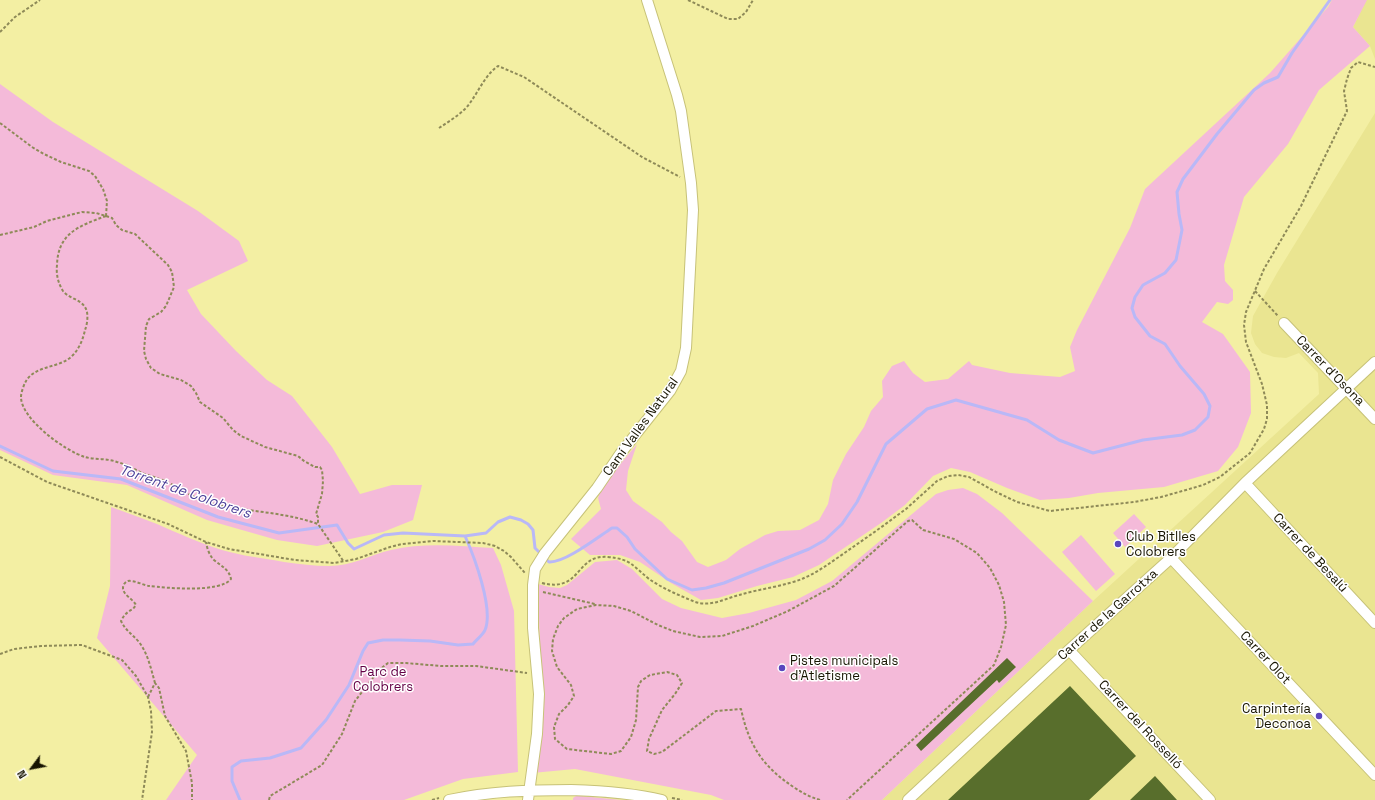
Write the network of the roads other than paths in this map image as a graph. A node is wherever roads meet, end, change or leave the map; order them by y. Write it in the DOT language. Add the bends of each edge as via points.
graph roads {
  1 [pos="647,0"];
  2 [pos="1284,323"];
  3 [pos="1375,362"];
  4 [pos="1346,388"];
  5 [pos="1375,419"];
  6 [pos="1245,483"];
  7 [pos="1170,558"];
  8 [pos="1375,622"];
  9 [pos="1069,650"];
  10 [pos="1375,775"];
  11 [pos="529,790"];
  12 [pos="449,800"];
  13 [pos="528,800"];
  14 [pos="662,800"];
  15 [pos="908,800"];
  16 [pos="1210,800"];
  1 -- 11 [label="street, Camí Vallès Natural" via="677,95 691,184 693,210 686,348 681,371 670,391 645,420 535,569 533,628 539,694 537,734"];
  2 -- 4 [label="street, Carrer d'Osona"];
  3 -- 4 [label="street, Carrer de la Garrotxa"];
  4 -- 5 [label="street, Carrer d'Osona"];
  4 -- 6 [label="street, Carrer de la Garrotxa"];
  6 -- 7 [label="street, Carrer de la Garrotxa"];
  6 -- 8 [label="street, Carrer de Besalú"];
  7 -- 9 [label="street, Carrer de la Garrotxa"];
  7 -- 10 [label="street, Carrer Olot"];
  9 -- 15 [label="street, Carrer de la Garrotxa"];
  9 -- 16 [label="street, Carrer del Rosselló"];
  11 -- 12 [label="street"];
  11 -- 13 [label="street, Camí Vallès Natural"];
  11 -- 14 [label="street" via="593,791"];
}
